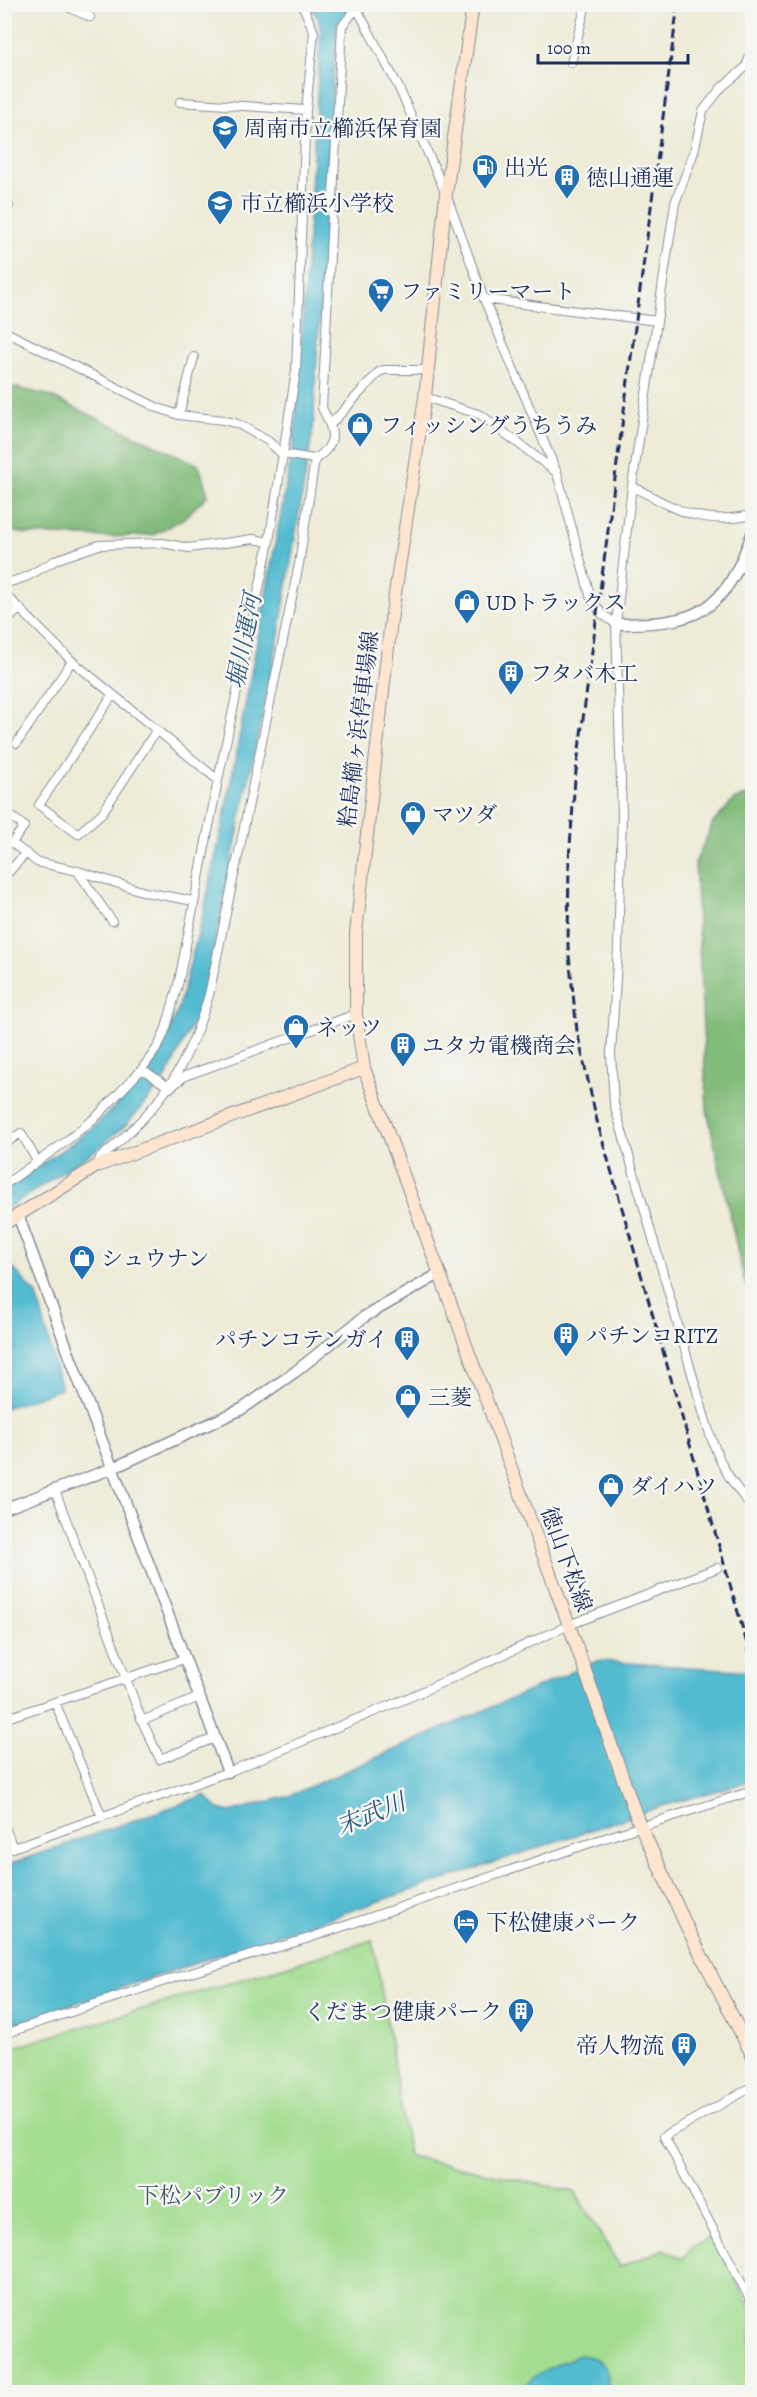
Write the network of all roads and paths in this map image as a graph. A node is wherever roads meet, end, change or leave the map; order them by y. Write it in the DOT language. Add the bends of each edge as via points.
graph roads {
  1 [pos="61,4"];
  2 [pos="302,4"];
  3 [pos="473,4"];
  4 [pos="586,4"];
  5 [pos="356,6"];
  6 [pos="90,16"];
  7 [pos="753,50"];
  8 [pos="571,63"];
  9 [pos="749,69"];
  10 [pos="180,102"];
  11 [pos="306,110"];
  12 [pos="446,194"];
  13 [pos="484,299"];
  14 [pos="657,321"];
  15 [pos="4,331"];
  16 [pos="194,357"];
  17 [pos="428,370"];
  18 [pos="425,397"];
  19 [pos="179,415"];
  20 [pos="331,424"];
  21 [pos="285,455"];
  22 [pos="312,459"];
  23 [pos="557,473"];
  24 [pos="633,486"];
  25 [pos="753,515"];
  26 [pos="753,534"];
  27 [pos="269,542"];
  28 [pos="4,584"];
  29 [pos="4,593"];
  30 [pos="20,608"];
  31 [pos="4,623"];
  32 [pos="616,624"];
  33 [pos="72,661"];
  34 [pos="112,696"];
  35 [pos="156,731"];
  36 [pos="17,743"];
  37 [pos="218,780"];
  38 [pos="4,811"];
  39 [pos="26,854"];
  40 [pos="78,871"];
  41 [pos="4,877"];
  42 [pos="194,901"];
  43 [pos="112,921"];
  44 [pos="356,1014"];
  45 [pos="364,1068"];
  46 [pos="144,1070"];
  47 [pos="168,1086"];
  48 [pos="4,1144"];
  49 [pos="37,1161"];
  50 [pos="97,1166"];
  51 [pos="4,1185"];
  52 [pos="18,1215"];
  53 [pos="4,1224"];
  54 [pos="439,1274"];
  55 [pos="112,1468"];
  56 [pos="55,1490"];
  57 [pos="753,1507"];
  58 [pos="4,1509"];
  59 [pos="717,1568"];
  60 [pos="569,1625"];
  61 [pos="184,1659"];
  62 [pos="127,1678"];
  63 [pos="199,1697"];
  64 [pos="55,1702"];
  65 [pos="4,1719"];
  66 [pos="142,1721"];
  67 [pos="215,1738"];
  68 [pos="228,1772"];
  69 [pos="753,1791"];
  70 [pos="102,1817"];
  71 [pos="639,1822"];
  72 [pos="4,1824"];
  73 [pos="9,1849"];
  74 [pos="4,2034"];
  75 [pos="753,2055"];
  76 [pos="753,2087"];
  77 [pos="753,2303"];
  1 -- 6 [label="street"];
  2 -- 11 [label="street" via="314,32"];
  3 -- 12 [label="main road, 粭島櫛ヶ浜停車場線"];
  4 -- 8 [label="street"];
  5 -- 12 [label="street" via="399,88"];
  5 -- 20 [label="street" via="342,26 336,108 322,408"];
  7 -- 9 [label="street"];
  9 -- 14 [label="street" via="722,87 703,111 694,152 675,203"];
  10 -- 11 [label="street"];
  11 -- 21 [label="street" via="296,371"];
  12 -- 13 [label="street"];
  12 -- 17 [label="main road, 粭島櫛ヶ浜停車場線"];
  13 -- 14 [label="street"];
  13 -- 23 [label="street"];
  14 -- 24 [label="street"];
  15 -- 19 [label="street"];
  16 -- 19 [label="street"];
  17 -- 18 [label="main road, 粭島櫛ヶ浜停車場線"];
  17 -- 20 [label="street" via="379,372"];
  18 -- 23 [label="street" via="481,415"];
  18 -- 44 [label="main road, 粭島櫛ヶ浜停車場線" via="392,620 363,861 356,933"];
  19 -- 21 [label="street" via="238,424"];
  20 -- 22 [label="street" via="333,441"];
  21 -- 22 [label="street"];
  21 -- 27 [label="street"];
  22 -- 47 [label="street" via="299,564 209,995 185,1061"];
  23 -- 32 [label="street" via="591,599"];
  24 -- 25 [label="street" via="667,505 707,519"];
  24 -- 32 [label="street"];
  26 -- 32 [label="street" via="722,595 706,608 688,618 657,624"];
  27 -- 28 [label="street" via="253,539 189,548 162,543 99,545"];
  27 -- 37 [label="street"];
  29 -- 30 [label="street"];
  30 -- 31 [label="street"];
  30 -- 33 [label="street"];
  32 -- 57 [label="street" via="622,815 611,1054 614,1104 715,1450 732,1485"];
  33 -- 34 [label="street"];
  33 -- 36 [label="street"];
  34 -- 35 [label="street"];
  34 -- 35 [label="street" via="39,805 78,834 102,813"];
  35 -- 37 [label="street"];
  37 -- 42 [label="street"];
  38 -- 39 [label="street" via="24,826 12,843"];
  39 -- 40 [label="street" via="37,862"];
  39 -- 41 [label="street"];
  40 -- 42 [label="street" via="145,892"];
  40 -- 43 [label="street"];
  42 -- 46 [label="street" via="166,1029"];
  44 -- 45 [label="main road, 粭島櫛ヶ浜停車場線"];
  44 -- 47 [label="street" via="185,1076"];
  45 -- 50 [label="main road"];
  45 -- 54 [label="main road, 徳山下松線"];
  46 -- 47 [label="street"];
  46 -- 49 [label="street" via="97,1116"];
  47 -- 50 [label="street" via="146,1116 99,1158"];
  48 -- 49 [label="street" via="21,1133"];
  49 -- 51 [label="street"];
  50 -- 52 [label="main road"];
  52 -- 53 [label="main road"];
  52 -- 55 [label="street"];
  54 -- 55 [label="street" via="363,1317 242,1409"];
  54 -- 60 [label="main road, 徳山下松線"];
  55 -- 56 [label="street"];
  55 -- 61 [label="street"];
  56 -- 58 [label="street"];
  56 -- 62 [label="street"];
  59 -- 60 [label="street"];
  60 -- 68 [label="street" via="410,1697"];
  60 -- 71 [label="main road, 徳山下松線"];
  61 -- 62 [label="street"];
  61 -- 63 [label="street"];
  62 -- 64 [label="street"];
  62 -- 66 [label="street"];
  63 -- 66 [label="street"];
  63 -- 67 [label="street"];
  64 -- 65 [label="street"];
  64 -- 70 [label="street"];
  66 -- 67 [label="street" via="160,1759"];
  67 -- 68 [label="street"];
  68 -- 70 [label="street"];
  69 -- 71 [label="street"];
  70 -- 73 [label="street"];
  71 -- 74 [label="street" via="314,1936"];
  71 -- 75 [label="main road, 徳山下松線" via="686,1925"];
  72 -- 73 [label="street"];
  76 -- 77 [label="street" via="664,2136"];
}
